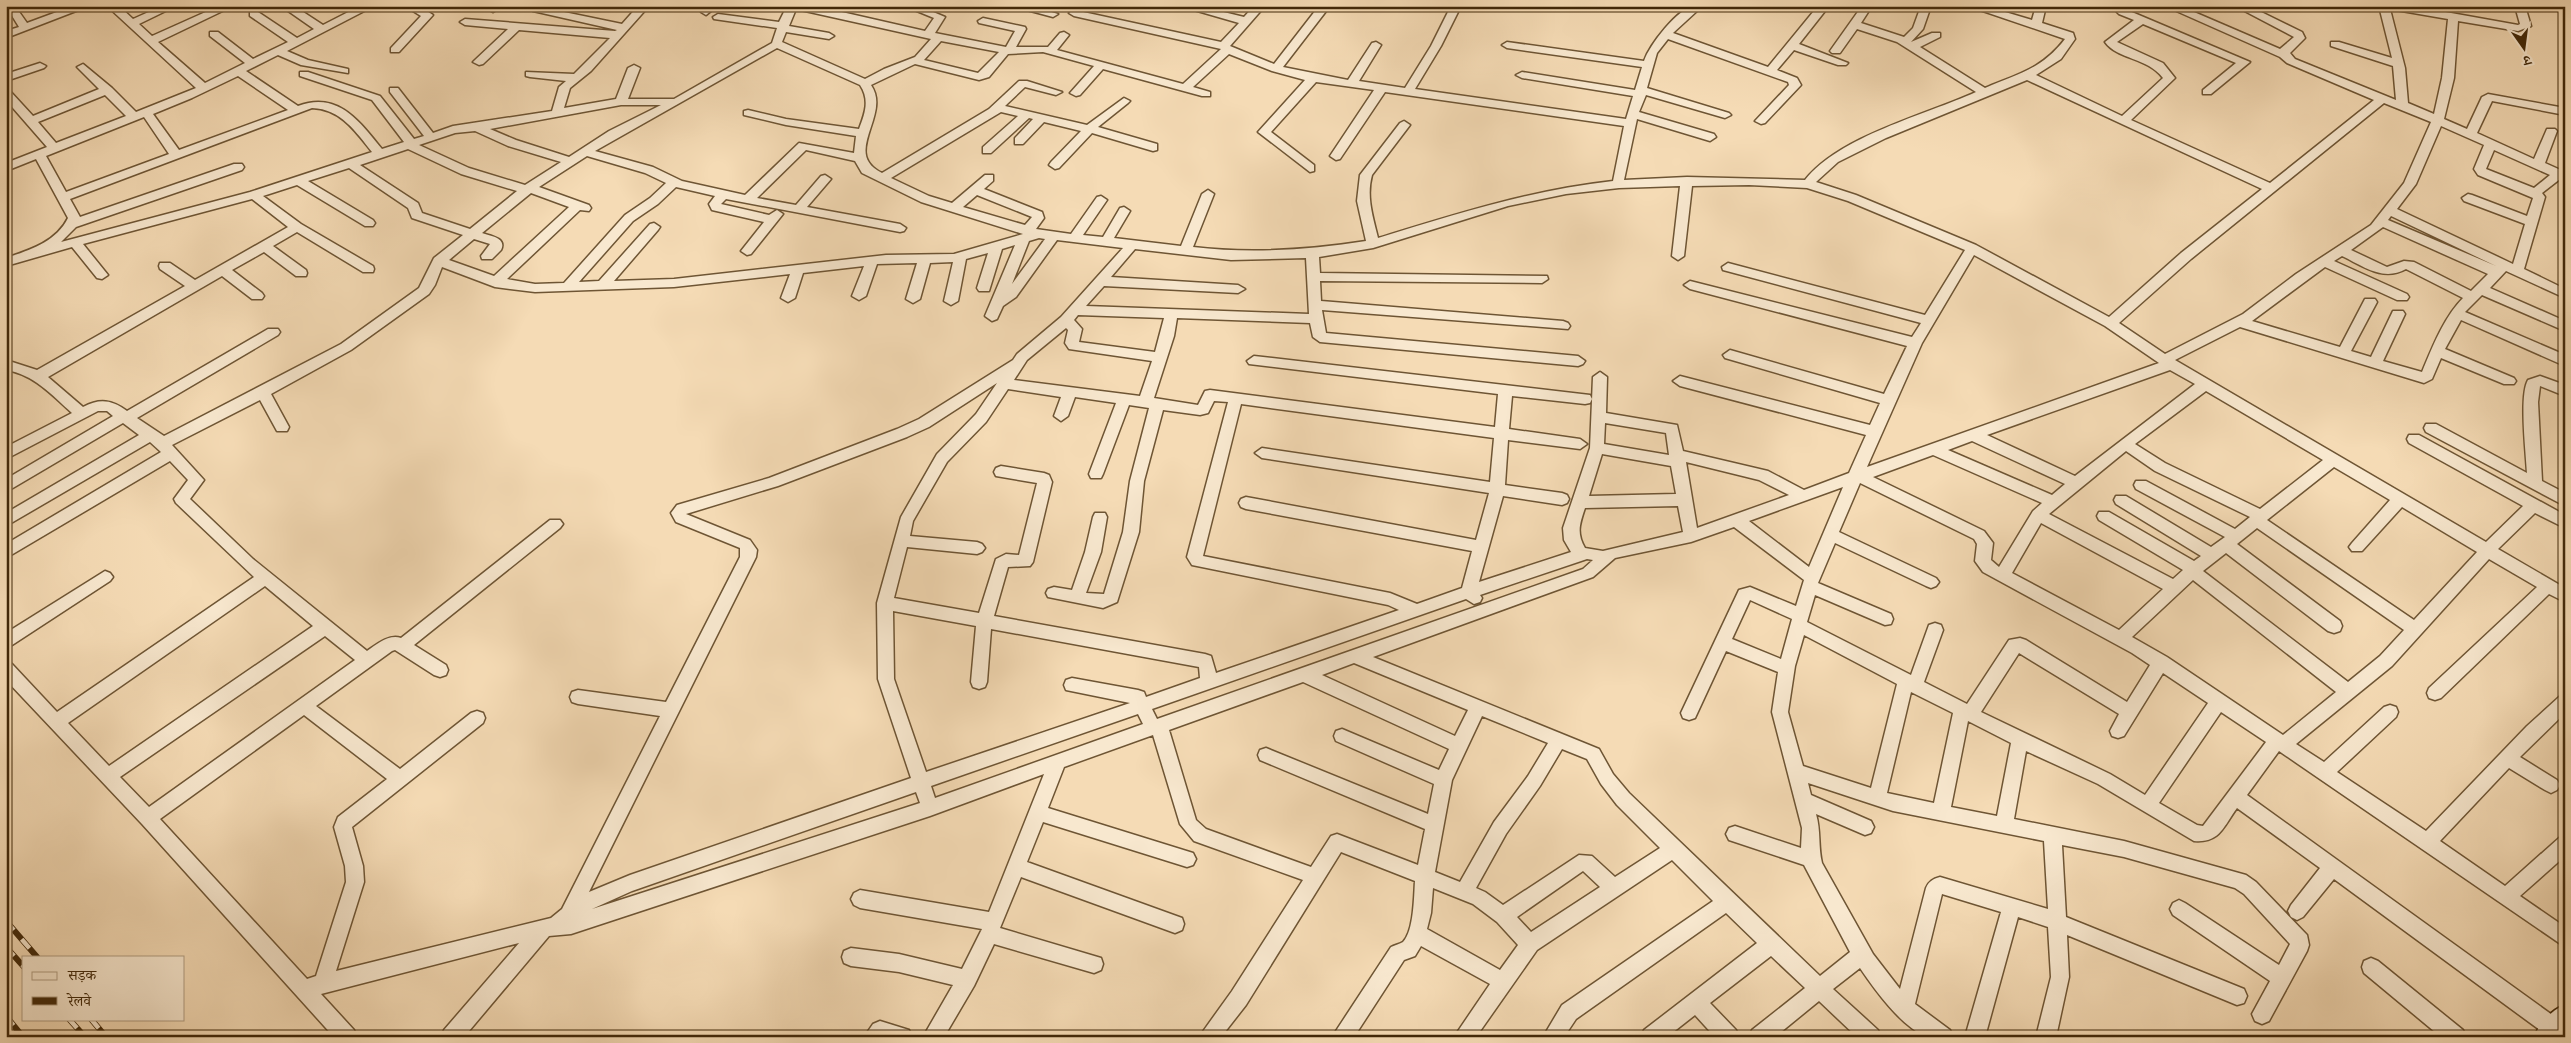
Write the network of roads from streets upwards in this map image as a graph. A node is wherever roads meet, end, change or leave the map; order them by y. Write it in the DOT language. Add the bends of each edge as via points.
graph roads {
  1 [pos="9,6"];
  2 [pos="112,6"];
  3 [pos="171,6"];
  4 [pos="228,6"];
  5 [pos="286,6"];
  6 [pos="337,6"];
  7 [pos="369,6"];
  8 [pos="410,6"];
  9 [pos="792,6"];
  10 [pos="800,6"];
  11 [pos="1017,6"];
  12 [pos="1186,6"];
  13 [pos="1260,6"];
  14 [pos="1325,6"];
  15 [pos="1456,6"];
  16 [pos="1824,6"];
  17 [pos="1868,6"];
  18 [pos="1926,6"];
  19 [pos="1973,6"];
  20 [pos="2041,6"];
  21 [pos="2122,6"];
  22 [pos="2170,6"];
  23 [pos="2240,6"];
  24 [pos="2384,6"];
  25 [pos="2392,6"];
  26 [pos="2520,6"];
  27 [pos="77,7"];
  28 [pos="640,7"];
  29 [pos="828,8"];
  30 [pos="536,9"];
  31 [pos="1693,9"];
  32 [pos="917,10"];
  33 [pos="254,14"];
  34 [pos="1053,14"];
  35 [pos="1074,14"];
  36 [pos="351,15"];
  37 [pos="718,17"];
  38 [pos="2452,18"];
  39 [pos="1246,20"];
  40 [pos="2142,20"];
  41 [pos="982,21"];
  42 [pos="465,22"];
  43 [pos="133,23"];
  44 [pos="2036,24"];
  45 [pos="1856,25"];
  46 [pos="516,27"];
  47 [pos="784,27"];
  48 [pos="25,28"];
  49 [pos="322,29"];
  50 [pos="621,31"];
  51 [pos="6,34"];
  52 [pos="214,34"];
  53 [pos="1666,34"];
  54 [pos="1936,35"];
  55 [pos="829,36"];
  56 [pos="933,36"];
  57 [pos="1064,36"];
  58 [pos="150,41"];
  59 [pos="296,42"];
  60 [pos="777,44"];
  61 [pos="2335,44"];
  62 [pos="1376,45"];
  63 [pos="1507,45"];
  64 [pos="1792,45"];
  65 [pos="1909,45"];
  66 [pos="1226,47"];
  67 [pos="278,50"];
  68 [pos="395,50"];
  69 [pos="1008,50"];
  70 [pos="1050,51"];
  71 [pos="1836,51"];
  72 [pos="2284,55"];
  73 [pos="915,61"];
  74 [pos="479,62"];
  75 [pos="251,63"];
  76 [pos="1842,63"];
  77 [pos="1102,64"];
  78 [pos="2398,64"];
  79 [pos="1648,65"];
  80 [pos="40,66"];
  81 [pos="83,67"];
  82 [pos="634,68"];
  83 [pos="1276,68"];
  84 [pos="237,70"];
  85 [pos="344,71"];
  86 [pos="1770,72"];
  87 [pos="304,74"];
  88 [pos="530,74"];
  89 [pos="1522,75"];
  90 [pos="2027,76"];
  91 [pos="6,78"];
  92 [pos="576,78"];
  93 [pos="1313,78"];
  94 [pos="865,84"];
  95 [pos="1351,84"];
  96 [pos="1382,87"];
  97 [pos="203,88"];
  98 [pos="1185,88"];
  99 [pos="108,90"];
  100 [pos="394,90"];
  101 [pos="1409,90"];
  102 [pos="1056,92"];
  103 [pos="1641,92"];
  104 [pos="2207,92"];
  105 [pos="6,93"];
  106 [pos="1076,93"];
  107 [pos="1985,93"];
  108 [pos="1206,94"];
  109 [pos="2382,99"];
  110 [pos="1124,101"];
  111 [pos="620,102"];
  112 [pos="677,102"];
  113 [pos="2402,105"];
  114 [pos="995,109"];
  115 [pos="296,110"];
  116 [pos="146,112"];
  117 [pos="2565,112"];
  118 [pos="558,113"];
  119 [pos="748,113"];
  120 [pos="1027,114"];
  121 [pos="1724,115"];
  122 [pos="134,117"];
  123 [pos="1042,118"];
  124 [pos="1632,119"];
  125 [pos="2124,120"];
  126 [pos="2438,120"];
  127 [pos="31,121"];
  128 [pos="1761,121"];
  129 [pos="1404,125"];
  130 [pos="478,127"];
  131 [pos="1089,129"];
  132 [pos="2550,131"];
  133 [pos="863,133"];
  134 [pos="2470,135"];
  135 [pos="430,136"];
  136 [pos="1710,137"];
  137 [pos="1019,141"];
  138 [pos="410,143"];
  139 [pos="2490,144"];
  140 [pos="1153,147"];
  141 [pos="55,149"];
  142 [pos="987,150"];
  143 [pos="585,152"];
  144 [pos="379,153"];
  145 [pos="40,155"];
  146 [pos="176,155"];
  147 [pos="1336,156"];
  148 [pos="859,158"];
  149 [pos="571,161"];
  150 [pos="348,164"];
  151 [pos="1055,165"];
  152 [pos="2538,165"];
  153 [pos="6,167"];
  154 [pos="238,167"];
  155 [pos="1310,168"];
  156 [pos="2562,176"];
  157 [pos="882,178"];
  158 [pos="989,178"];
  159 [pos="825,179"];
  160 [pos="297,180"];
  161 [pos="1687,181"];
  162 [pos="674,182"];
  163 [pos="1619,184"];
  164 [pos="1808,184"];
  165 [pos="2271,188"];
  166 [pos="528,189"];
  167 [pos="975,190"];
  168 [pos="2535,193"];
  169 [pos="723,194"];
  170 [pos="1208,194"];
  171 [pos="254,195"];
  172 [pos="64,197"];
  173 [pos="2468,198"];
  174 [pos="748,200"];
  175 [pos="1101,200"];
  176 [pos="782,207"];
  177 [pos="954,208"];
  178 [pos="798,210"];
  179 [pos="2389,210"];
  180 [pos="1124,211"];
  181 [pos="773,220"];
  182 [pos="2380,221"];
  183 [pos="2531,222"];
  184 [pos="72,224"];
  185 [pos="369,224"];
  186 [pos="654,227"];
  187 [pos="297,228"];
  188 [pos="900,228"];
  189 [pos="472,232"];
  190 [pos="1030,234"];
  191 [pos="1054,236"];
  192 [pos="1074,238"];
  193 [pos="1106,242"];
  194 [pos="74,243"];
  195 [pos="1373,244"];
  196 [pos="1132,245"];
  197 [pos="265,246"];
  198 [pos="996,246"];
  199 [pos="1972,248"];
  200 [pos="44,250"];
  201 [pos="1185,251"];
  202 [pos="2343,251"];
  203 [pos="747,252"];
  204 [pos="1312,254"];
  205 [pos="487,256"];
  206 [pos="1678,256"];
  207 [pos="960,257"];
  208 [pos="925,259"];
  209 [pos="439,261"];
  210 [pos="872,261"];
  211 [pos="6,262"];
  212 [pos="2326,262"];
  213 [pos="165,266"];
  214 [pos="1728,267"];
  215 [pos="368,269"];
  216 [pos="798,269"];
  217 [pos="223,270"];
  218 [pos="2506,270"];
  219 [pos="301,273"];
  220 [pos="102,275"];
  221 [pos="1313,277"];
  222 [pos="1542,279"];
  223 [pos="1100,280"];
  224 [pos="495,283"];
  225 [pos="603,285"];
  226 [pos="1690,285"];
  227 [pos="194,286"];
  228 [pos="567,287"];
  229 [pos="984,288"];
  230 [pos="1238,289"];
  231 [pos="2476,293"];
  232 [pos="2565,294"];
  233 [pos="257,296"];
  234 [pos="859,296"];
  235 [pos="2402,297"];
  236 [pos="788,298"];
  237 [pos="913,298"];
  238 [pos="951,301"];
  239 [pos="2370,302"];
  240 [pos="998,303"];
  241 [pos="1315,305"];
  242 [pos="1171,314"];
  243 [pos="2398,314"];
  244 [pos="2458,314"];
  245 [pos="1070,315"];
  246 [pos="992,316"];
  247 [pos="1316,319"];
  248 [pos="1928,320"];
  249 [pos="2240,322"];
  250 [pos="2110,323"];
  251 [pos="1563,326"];
  252 [pos="2565,326"];
  253 [pos="273,332"];
  254 [pos="1915,343"];
  255 [pos="2437,351"];
  256 [pos="2343,354"];
  257 [pos="1730,355"];
  258 [pos="1160,356"];
  259 [pos="1254,361"];
  260 [pos="1578,361"];
  261 [pos="2565,361"];
  262 [pos="2167,362"];
  263 [pos="1017,364"];
  264 [pos="2375,364"];
  265 [pos="6,365"];
  266 [pos="1600,376"];
  267 [pos="36,377"];
  268 [pos="1680,381"];
  269 [pos="2509,381"];
  270 [pos="1004,383"];
  271 [pos="2205,384"];
  272 [pos="1505,390"];
  273 [pos="2565,391"];
  274 [pos="263,393"];
  275 [pos="1069,393"];
  276 [pos="1236,398"];
  277 [pos="1585,399"];
  278 [pos="1124,400"];
  279 [pos="1888,400"];
  280 [pos="958,402"];
  281 [pos="1151,404"];
  282 [pos="81,413"];
  283 [pos="981,416"];
  284 [pos="1061,416"];
  285 [pos="125,417"];
  286 [pos="1600,417"];
  287 [pos="282,427"];
  288 [pos="2431,428"];
  289 [pos="1875,432"];
  290 [pos="1502,434"];
  291 [pos="1973,435"];
  292 [pos="2414,439"];
  293 [pos="160,444"];
  294 [pos="1580,444"];
  295 [pos="2124,444"];
  296 [pos="1597,448"];
  297 [pos="1933,450"];
  298 [pos="1262,453"];
  299 [pos="6,454"];
  300 [pos="1678,458"];
  301 [pos="2333,460"];
  302 [pos="1000,472"];
  303 [pos="1096,474"];
  304 [pos="1858,476"];
  305 [pos="2076,483"];
  306 [pos="2535,484"];
  307 [pos="2141,485"];
  308 [pos="6,486"];
  309 [pos="1497,490"];
  310 [pos="1803,496"];
  311 [pos="1562,499"];
  312 [pos="2400,499"];
  313 [pos="1685,500"];
  314 [pos="2121,500"];
  315 [pos="2565,500"];
  316 [pos="1578,502"];
  317 [pos="2053,502"];
  318 [pos="1246,503"];
  319 [pos="2535,504"];
  320 [pos="2038,516"];
  321 [pos="2104,516"];
  322 [pos="1100,517"];
  323 [pos="2259,518"];
  324 [pos="6,520"];
  325 [pos="1736,520"];
  326 [pos="2565,522"];
  327 [pos="555,524"];
  328 [pos="1691,536"];
  329 [pos="1832,536"];
  330 [pos="2231,540"];
  331 [pos="901,541"];
  332 [pos="1482,547"];
  333 [pos="2357,547"];
  334 [pos="977,548"];
  335 [pos="8,550"];
  336 [pos="2487,551"];
  337 [pos="1578,555"];
  338 [pos="2212,555"];
  339 [pos="1604,557"];
  340 [pos="2193,570"];
  341 [pos="2002,576"];
  342 [pos="105,577"];
  343 [pos="265,578"];
  344 [pos="1811,582"];
  345 [pos="1931,582"];
  346 [pos="2548,586"];
  347 [pos="2174,588"];
  348 [pos="1470,591"];
  349 [pos="1054,594"];
  350 [pos="2565,596"];
  351 [pos="1077,597"];
  352 [pos="885,603"];
  353 [pos="1415,610"];
  354 [pos="1481,610"];
  355 [pos="1885,619"];
  356 [pos="1800,620"];
  357 [pos="984,622"];
  358 [pos="2334,626"];
  359 [pos="325,627"];
  360 [pos="2416,629"];
  361 [pos="1935,630"];
  362 [pos="2121,638"];
  363 [pos="6,642"];
  364 [pos="1722,642"];
  365 [pos="402,646"];
  366 [pos="1354,656"];
  367 [pos="367,660"];
  368 [pos="2161,662"];
  369 [pos="6,669"];
  370 [pos="1787,669"];
  371 [pos="440,670"];
  372 [pos="1303,674"];
  373 [pos="978,682"];
  374 [pos="1208,683"];
  375 [pos="1910,683"];
  376 [pos="1072,685"];
  377 [pos="2348,692"];
  378 [pos="2435,693"];
  379 [pos="578,697"];
  380 [pos="2218,702"];
  381 [pos="2565,702"];
  382 [pos="304,706"];
  383 [pos="1143,706"];
  384 [pos="1478,706"];
  385 [pos="670,710"];
  386 [pos="1966,712"];
  387 [pos="2130,712"];
  388 [pos="2390,712"];
  389 [pos="1689,713"];
  390 [pos="478,718"];
  391 [pos="57,721"];
  392 [pos="1156,727"];
  393 [pos="2118,731"];
  394 [pos="1342,736"];
  395 [pos="1559,739"];
  396 [pos="2020,740"];
  397 [pos="2280,743"];
  398 [pos="1459,746"];
  399 [pos="1266,755"];
  400 [pos="2507,758"];
  401 [pos="1058,762"];
  402 [pos="1798,772"];
  403 [pos="2324,773"];
  404 [pos="108,776"];
  405 [pos="399,778"];
  406 [pos="1443,780"];
  407 [pos="922,784"];
  408 [pos="2551,785"];
  409 [pos="2235,796"];
  410 [pos="1877,798"];
  411 [pos="1805,801"];
  412 [pos="2148,805"];
  413 [pos="930,808"];
  414 [pos="1038,813"];
  415 [pos="1941,813"];
  416 [pos="148,818"];
  417 [pos="1435,825"];
  418 [pos="2004,826"];
  419 [pos="1865,827"];
  420 [pos="1735,834"];
  421 [pos="2053,835"];
  422 [pos="2427,842"];
  423 [pos="2565,844"];
  424 [pos="1673,849"];
  425 [pos="1811,858"];
  426 [pos="1187,859"];
  427 [pos="1017,867"];
  428 [pos="2332,867"];
  429 [pos="1425,875"];
  430 [pos="1314,876"];
  431 [pos="1614,888"];
  432 [pos="1465,891"];
  433 [pos="2506,897"];
  434 [pos="860,898"];
  435 [pos="1727,902"];
  436 [pos="2011,908"];
  437 [pos="2179,909"];
  438 [pos="2297,910"];
  439 [pos="1503,916"];
  440 [pos="557,922"];
  441 [pos="2059,922"];
  442 [pos="1175,924"];
  443 [pos="992,928"];
  444 [pos="1416,935"];
  445 [pos="2565,938"];
  446 [pos="1530,944"];
  447 [pos="1772,944"];
  448 [pos="1862,954"];
  449 [pos="851,957"];
  450 [pos="1094,964"];
  451 [pos="2371,967"];
  452 [pos="2282,978"];
  453 [pos="967,979"];
  454 [pos="1502,981"];
  455 [pos="323,984"];
  456 [pos="1820,986"];
  457 [pos="303,989"];
  458 [pos="2237,996"];
  459 [pos="1695,1002"];
  460 [pos="1904,1008"];
  461 [pos="2262,1014"];
  462 [pos="2556,1028"];
  463 [pos="1862,1034"];
  464 [pos="347,1037"];
  465 [pos="451,1037"];
  466 [pos="874,1037"];
  467 [pos="902,1037"];
  468 [pos="933,1037"];
  469 [pos="1209,1037"];
  470 [pos="1342,1037"];
  471 [pos="1464,1037"];
  472 [pos="1553,1037"];
  473 [pos="1651,1037"];
  474 [pos="1729,1037"];
  475 [pos="1759,1037"];
  476 [pos="1943,1037"];
  477 [pos="1975,1037"];
  478 [pos="2046,1037"];
  479 [pos="2456,1037"];
  1 -- 48 [label="street"];
  2 -- 43 [label="street"];
  3 -- 43 [label="street"];
  4 -- 58 [label="street"];
  5 -- 49 [label="street"];
  6 -- 36 [label="street"];
  7 -- 36 [label="street"];
  8 -- 68 [label="street" via="428,15"];
  9 -- 47 [label="street"];
  10 -- 29 [label="street"];
  11 -- 34 [label="street"];
  12 -- 39 [label="street"];
  13 -- 39 [label="street"];
  14 -- 83 [label="street"];
  15 -- 101 [label="street"];
  16 -- 64 [label="street"];
  17 -- 45 [label="street"];
  18 -- 65 [label="street"];
  19 -- 44 [label="street"];
  20 -- 44 [label="street"];
  21 -- 40 [label="street" via="2120,11"];
  22 -- 72 [label="street"];
  23 -- 72 [label="street" via="2298,34 2300,38"];
  24 -- 78 [label="street"];
  25 -- 38 [label="street"];
  26 -- 38 [label="street" via="2526,22 2524,28"];
  27 -- 48 [label="street"];
  28 -- 50 [label="street"];
  29 -- 56 [label="street"];
  30 -- 50 [label="street"];
  31 -- 53 [label="street"];
  32 -- 56 [label="street" via="940,17"];
  33 -- 59 [label="street"];
  35 -- 66 [label="street"];
  36 -- 49 [label="street"];
  37 -- 47 [label="street"];
  38 -- 126 [label="street" via="2448,78"];
  39 -- 66 [label="street"];
  40 -- 104 [label="street" via="2244,62"];
  40 -- 125 [label="street" via="2110,42 2159,65 2169,78"];
  41 -- 69 [label="street" via="1021,29"];
  42 -- 46 [label="street"];
  43 -- 58 [label="street"];
  44 -- 90 [label="street" via="2066,33 2070,39 2056,57"];
  45 -- 65 [label="street"];
  45 -- 71 [label="street"];
  46 -- 50 [label="street"];
  46 -- 74 [label="street"];
  47 -- 55 [label="street"];
  47 -- 60 [label="street"];
  48 -- 51 [label="street"];
  49 -- 59 [label="street"];
  50 -- 92 [label="street"];
  52 -- 75 [label="street"];
  53 -- 79 [label="street" via="1652,53"];
  53 -- 86 [label="street"];
  54 -- 65 [label="street"];
  56 -- 69 [label="street"];
  56 -- 73 [label="street"];
  57 -- 70 [label="street"];
  58 -- 97 [label="street"];
  59 -- 67 [label="street"];
  60 -- 94 [label="street"];
  60 -- 112 [label="street"];
  61 -- 78 [label="street"];
  62 -- 95 [label="street"];
  63 -- 79 [label="street"];
  64 -- 76 [label="street"];
  64 -- 86 [label="street"];
  65 -- 107 [label="street"];
  66 -- 83 [label="street"];
  66 -- 98 [label="street"];
  67 -- 75 [label="street"];
  67 -- 85 [label="street" via="305,63"];
  69 -- 70 [label="street" via="1037,48"];
  69 -- 73 [label="street" via="985,75 979,77"];
  70 -- 77 [label="street"];
  72 -- 109 [label="street" via="2291,61"];
  73 -- 94 [label="street"];
  75 -- 84 [label="street"];
  77 -- 98 [label="street"];
  77 -- 106 [label="street"];
  78 -- 113 [label="street" via="2403,88"];
  79 -- 103 [label="street"];
  80 -- 91 [label="street"];
  81 -- 99 [label="street"];
  82 -- 111 [label="street"];
  83 -- 93 [label="street"];
  84 -- 97 [label="street"];
  84 -- 115 [label="street"];
  86 -- 128 [label="street" via="1793,80 1795,85"];
  87 -- 138 [label="street" via="376,98"];
  88 -- 92 [label="street"];
  89 -- 103 [label="street"];
  90 -- 107 [label="street"];
  90 -- 125 [label="street"];
  92 -- 118 [label="street" via="565,87"];
  93 -- 95 [label="street"];
  93 -- 155 [label="street" via="1264,132"];
  94 -- 133 [label="street" via="874,99"];
  95 -- 96 [label="street"];
  96 -- 101 [label="street"];
  96 -- 147 [label="street"];
  97 -- 116 [label="street"];
  98 -- 108 [label="street"];
  99 -- 122 [label="street"];
  99 -- 127 [label="street"];
  100 -- 135 [label="street"];
  101 -- 124 [label="street"];
  102 -- 114 [label="street" via="1023,83"];
  103 -- 121 [label="street"];
  103 -- 124 [label="street"];
  105 -- 127 [label="street"];
  107 -- 164 [label="street" via="1889,132 1846,154 1816,173"];
  109 -- 113 [label="street"];
  109 -- 165 [label="street"];
  110 -- 131 [label="street"];
  111 -- 112 [label="street"];
  111 -- 118 [label="street"];
  112 -- 143 [label="street"];
  113 -- 126 [label="street"];
  114 -- 120 [label="street"];
  114 -- 157 [label="street"];
  115 -- 144 [label="street" via="317,104 342,112"];
  115 -- 146 [label="street"];
  116 -- 122 [label="street"];
  116 -- 146 [label="street"];
  117 -- 134 [label="street" via="2488,97"];
  118 -- 130 [label="street"];
  119 -- 133 [label="street"];
  120 -- 123 [label="street"];
  120 -- 142 [label="street"];
  122 -- 141 [label="street"];
  123 -- 131 [label="street"];
  123 -- 137 [label="street"];
  124 -- 136 [label="street"];
  124 -- 163 [label="street"];
  125 -- 165 [label="street"];
  126 -- 134 [label="street"];
  126 -- 179 [label="street" via="2410,184"];
  127 -- 141 [label="street"];
  129 -- 195 [label="street" via="1366,175 1362,186"];
  130 -- 135 [label="street"];
  130 -- 149 [label="street" via="512,143"];
  131 -- 140 [label="street"];
  131 -- 151 [label="street"];
  132 -- 152 [label="street"];
  133 -- 148 [label="street" via="858,148"];
  134 -- 139 [label="street"];
  135 -- 138 [label="street"];
  138 -- 144 [label="street"];
  138 -- 166 [label="street" via="465,171"];
  139 -- 152 [label="street"];
  139 -- 168 [label="street" via="2480,170"];
  141 -- 145 [label="street"];
  143 -- 149 [label="street"];
  143 -- 162 [label="street" via="648,170"];
  144 -- 150 [label="street"];
  145 -- 153 [label="street"];
  145 -- 172 [label="street"];
  146 -- 172 [label="street"];
  148 -- 157 [label="street" via="866,170"];
  148 -- 174 [label="street" via="803,146"];
  149 -- 166 [label="street"];
  150 -- 160 [label="street"];
  150 -- 189 [label="street" via="414,206 416,215"];
  152 -- 156 [label="street"];
  154 -- 184 [label="street"];
  156 -- 168 [label="street"];
  157 -- 177 [label="street" via="925,199"];
  158 -- 167 [label="street"];
  159 -- 178 [label="street"];
  160 -- 171 [label="street"];
  160 -- 185 [label="street"];
  161 -- 163 [label="street"];
  161 -- 164 [label="street"];
  161 -- 206 [label="street"];
  162 -- 169 [label="street"];
  162 -- 228 [label="street" via="629,218"];
  163 -- 195 [label="street" via="1566,190 1486,209"];
  164 -- 199 [label="street" via="1852,198"];
  165 -- 250 [label="street" via="2186,256"];
  166 -- 189 [label="street"];
  166 -- 224 [label="street" via="581,207"];
  167 -- 177 [label="street"];
  167 -- 190 [label="street" via="1038,215"];
  168 -- 183 [label="street" via="2539,197"];
  169 -- 174 [label="street"];
  169 -- 181 [label="street" via="716,207"];
  170 -- 201 [label="street"];
  171 -- 187 [label="street"];
  171 -- 194 [label="street"];
  172 -- 184 [label="street" via="73,215"];
  173 -- 183 [label="street"];
  174 -- 176 [label="street"];
  175 -- 192 [label="street"];
  176 -- 178 [label="street"];
  176 -- 181 [label="street"];
  177 -- 190 [label="street"];
  178 -- 188 [label="street"];
  179 -- 182 [label="street"];
  179 -- 218 [label="street"];
  180 -- 193 [label="street"];
  181 -- 203 [label="street"];
  182 -- 202 [label="street" via="2368,234"];
  182 -- 218 [label="street"];
  183 -- 218 [label="street"];
  184 -- 200 [label="street"];
  186 -- 225 [label="street"];
  187 -- 197 [label="street"];
  187 -- 215 [label="street"];
  189 -- 205 [label="street" via="498,244"];
  189 -- 209 [label="street"];
  190 -- 191 [label="street"];
  190 -- 198 [label="street"];
  190 -- 240 [label="street"];
  191 -- 192 [label="street"];
  191 -- 240 [label="street" via="1011,294"];
  192 -- 193 [label="street"];
  193 -- 196 [label="street"];
  194 -- 200 [label="street"];
  194 -- 220 [label="street"];
  195 -- 204 [label="street"];
  196 -- 201 [label="street"];
  196 -- 223 [label="street"];
  197 -- 217 [label="street"];
  197 -- 219 [label="street"];
  198 -- 207 [label="street"];
  198 -- 229 [label="street"];
  199 -- 248 [label="street"];
  199 -- 250 [label="street"];
  200 -- 211 [label="street"];
  201 -- 204 [label="street" via="1231,256"];
  202 -- 212 [label="street"];
  202 -- 231 [label="street" via="2384,270 2392,271 2401,265 2409,265"];
  204 -- 221 [label="street"];
  207 -- 208 [label="street"];
  207 -- 238 [label="street"];
  208 -- 210 [label="street"];
  208 -- 237 [label="street"];
  209 -- 224 [label="street"];
  209 -- 274 [label="street" via="424,291 346,347"];
  210 -- 216 [label="street"];
  210 -- 234 [label="street"];
  212 -- 235 [label="street"];
  212 -- 249 [label="street"];
  213 -- 227 [label="street"];
  214 -- 248 [label="street"];
  216 -- 225 [label="street" via="679,282"];
  216 -- 236 [label="street"];
  217 -- 227 [label="street"];
  217 -- 233 [label="street"];
  218 -- 231 [label="street"];
  218 -- 232 [label="street"];
  221 -- 222 [label="street"];
  221 -- 241 [label="street"];
  223 -- 230 [label="street"];
  223 -- 245 [label="street"];
  224 -- 228 [label="street" via="535,288"];
  225 -- 228 [label="street"];
  226 -- 254 [label="street"];
  227 -- 267 [label="street"];
  231 -- 244 [label="street"];
  231 -- 252 [label="street"];
  239 -- 256 [label="street"];
  240 -- 246 [label="street"];
  241 -- 247 [label="street"];
  241 -- 251 [label="street"];
  242 -- 245 [label="street"];
  242 -- 247 [label="street"];
  242 -- 258 [label="street"];
  243 -- 264 [label="street"];
  244 -- 255 [label="street"];
  244 -- 261 [label="street"];
  245 -- 258 [label="street" via="1075,330 1074,346"];
  245 -- 263 [label="street"];
  247 -- 260 [label="street" via="1318,335 1322,338"];
  248 -- 254 [label="street"];
  249 -- 256 [label="street"];
  249 -- 262 [label="street"];
  250 -- 262 [label="street"];
  253 -- 285 [label="street"];
  254 -- 279 [label="street"];
  255 -- 264 [label="street" via="2424,378"];
  255 -- 269 [label="street"];
  256 -- 264 [label="street"];
  257 -- 279 [label="street"];
  258 -- 281 [label="street"];
  259 -- 272 [label="street"];
  262 -- 271 [label="street"];
  262 -- 291 [label="street"];
  263 -- 270 [label="street"];
  263 -- 280 [label="street"];
  265 -- 267 [label="street" via="18,366"];
  266 -- 286 [label="street"];
  267 -- 282 [label="street"];
  268 -- 289 [label="street"];
  270 -- 275 [label="street"];
  270 -- 283 [label="street"];
  271 -- 295 [label="street"];
  271 -- 301 [label="street"];
  272 -- 277 [label="street"];
  272 -- 290 [label="street"];
  273 -- 306 [label="street" via="2540,381 2533,383"];
  274 -- 287 [label="street"];
  274 -- 293 [label="street"];
  275 -- 278 [label="street"];
  275 -- 284 [label="street"];
  276 -- 281 [label="street" via="1208,395 1202,410"];
  276 -- 290 [label="street"];
  276 -- 353 [label="street" via="1197,549 1197,561 1390,599"];
  278 -- 281 [label="street"];
  278 -- 303 [label="street"];
  279 -- 289 [label="street"];
  280 -- 283 [label="street"];
  280 -- 385 [label="street" via="924,423 885,440 678,513 681,518 745,544 748,550 744,566"];
  281 -- 351 [label="street" via="1136,481 1131,532 1110,598 1103,602"];
  282 -- 285 [label="street" via="104,405"];
  282 -- 299 [label="street"];
  283 -- 331 [label="street" via="942,458 906,521"];
  285 -- 293 [label="street"];
  285 -- 308 [label="street"];
  286 -- 296 [label="street"];
  286 -- 300 [label="street" via="1672,430"];
  288 -- 306 [label="street"];
  289 -- 304 [label="street"];
  290 -- 294 [label="street"];
  290 -- 309 [label="street"];
  291 -- 297 [label="street"];
  291 -- 305 [label="street"];
  292 -- 319 [label="street"];
  293 -- 324 [label="street"];
  293 -- 335 [label="street"];
  293 -- 343 [label="street" via="197,480 181,499"];
  295 -- 305 [label="street"];
  295 -- 323 [label="street"];
  296 -- 300 [label="street"];
  296 -- 316 [label="street"];
  297 -- 304 [label="street"];
  297 -- 317 [label="street"];
  298 -- 309 [label="street"];
  300 -- 310 [label="street" via="1763,475"];
  300 -- 313 [label="street"];
  301 -- 312 [label="street"];
  301 -- 323 [label="street"];
  302 -- 357 [label="street" via="1044,479 1045,482 1025,562 1006,560 1001,563"];
  304 -- 310 [label="street"];
  304 -- 329 [label="street"];
  304 -- 341 [label="street" via="1979,536 1985,543 1984,565"];
  305 -- 317 [label="street"];
  306 -- 315 [label="street"];
  307 -- 330 [label="street"];
  309 -- 311 [label="street"];
  309 -- 332 [label="street"];
  310 -- 325 [label="street"];
  312 -- 333 [label="street"];
  312 -- 336 [label="street"];
  313 -- 316 [label="street"];
  313 -- 328 [label="street"];
  314 -- 338 [label="street"];
  316 -- 337 [label="street" via="1571,535"];
  317 -- 320 [label="street"];
  318 -- 332 [label="street"];
  319 -- 326 [label="street"];
  319 -- 336 [label="street"];
  320 -- 341 [label="street"];
  320 -- 347 [label="street"];
  321 -- 340 [label="street"];
  322 -- 351 [label="street" via="1093,552"];
  323 -- 330 [label="street"];
  323 -- 360 [label="street"];
  325 -- 328 [label="street"];
  325 -- 344 [label="street"];
  327 -- 365 [label="street"];
  328 -- 339 [label="street" via="1622,550"];
  329 -- 344 [label="street"];
  329 -- 345 [label="street"];
  330 -- 338 [label="street"];
  330 -- 358 [label="street"];
  331 -- 334 [label="street"];
  331 -- 352 [label="street"];
  332 -- 348 [label="street"];
  336 -- 346 [label="street"];
  336 -- 360 [label="street"];
  337 -- 339 [label="street" via="1591,552"];
  337 -- 348 [label="street"];
  338 -- 340 [label="street"];
  339 -- 354 [label="street" via="1598,567 1588,573"];
  340 -- 347 [label="street"];
  340 -- 377 [label="street"];
  341 -- 362 [label="street"];
  342 -- 363 [label="street"];
  343 -- 359 [label="street"];
  343 -- 391 [label="street"];
  344 -- 355 [label="street"];
  344 -- 356 [label="street"];
  346 -- 350 [label="street"];
  346 -- 378 [label="street"];
  347 -- 362 [label="street"];
  348 -- 353 [label="street"];
  348 -- 354 [label="street"];
  349 -- 351 [label="street"];
  352 -- 357 [label="street"];
  352 -- 407 [label="street" via="886,679"];
  353 -- 374 [label="street"];
  354 -- 366 [label="street"];
  356 -- 364 [label="street" via="1747,592"];
  356 -- 370 [label="street"];
  356 -- 375 [label="street"];
  357 -- 373 [label="street"];
  357 -- 374 [label="street" via="1205,661"];
  359 -- 367 [label="street"];
  359 -- 404 [label="street"];
  360 -- 377 [label="street"];
  361 -- 375 [label="street"];
  362 -- 368 [label="street"];
  364 -- 370 [label="street"];
  364 -- 389 [label="street"];
  365 -- 367 [label="street" via="393,643"];
  365 -- 371 [label="street"];
  366 -- 372 [label="street"];
  366 -- 384 [label="street"];
  367 -- 382 [label="street"];
  368 -- 380 [label="street"];
  368 -- 387 [label="street"];
  369 -- 391 [label="street"];
  370 -- 402 [label="street" via="1780,712"];
  372 -- 392 [label="street"];
  372 -- 398 [label="street"];
  374 -- 383 [label="street"];
  375 -- 386 [label="street"];
  375 -- 410 [label="street"];
  376 -- 383 [label="street" via="1136,696"];
  377 -- 397 [label="street"];
  379 -- 385 [label="street"];
  380 -- 397 [label="street"];
  380 -- 412 [label="street"];
  381 -- 400 [label="street"];
  382 -- 405 [label="street"];
  382 -- 416 [label="street"];
  383 -- 392 [label="street"];
  383 -- 407 [label="street"];
  384 -- 395 [label="street"];
  384 -- 398 [label="street"];
  385 -- 440 [label="street"];
  386 -- 387 [label="street" via="2015,645 2020,645"];
  386 -- 396 [label="street"];
  386 -- 415 [label="street"];
  387 -- 393 [label="street"];
  388 -- 403 [label="street"];
  390 -- 405 [label="street"];
  391 -- 404 [label="street"];
  392 -- 401 [label="street"];
  392 -- 430 [label="street" via="1194,831"];
  394 -- 406 [label="street"];
  395 -- 424 [label="street" via="1596,756 1614,789"];
  395 -- 432 [label="street" via="1500,828"];
  396 -- 412 [label="street" via="2104,779"];
  396 -- 418 [label="street"];
  397 -- 403 [label="street"];
  397 -- 409 [label="street"];
  398 -- 406 [label="street"];
  399 -- 417 [label="street"];
  400 -- 408 [label="street"];
  400 -- 422 [label="street"];
  401 -- 413 [label="street"];
  401 -- 414 [label="street"];
  402 -- 410 [label="street"];
  402 -- 411 [label="street"];
  403 -- 422 [label="street"];
  404 -- 416 [label="street"];
  405 -- 455 [label="street" via="344,823 355,882"];
  406 -- 417 [label="street"];
  407 -- 413 [label="street"];
  407 -- 440 [label="street" via="623,886 586,902"];
  409 -- 412 [label="street" via="2206,834 2200,835"];
  409 -- 428 [label="street"];
  410 -- 415 [label="street"];
  411 -- 419 [label="street"];
  411 -- 425 [label="street" via="1812,833"];
  413 -- 440 [label="street" via="571,924"];
  414 -- 426 [label="street"];
  414 -- 427 [label="street"];
  415 -- 418 [label="street"];
  416 -- 457 [label="street"];
  417 -- 429 [label="street"];
  418 -- 421 [label="street"];
  420 -- 425 [label="street"];
  421 -- 441 [label="street"];
  421 -- 452 [label="street" via="2124,849 2240,881 2300,940 2300,946"];
  422 -- 433 [label="street"];
  423 -- 433 [label="street"];
  424 -- 431 [label="street"];
  424 -- 435 [label="street"];
  425 -- 448 [label="street"];
  427 -- 442 [label="street"];
  427 -- 443 [label="street"];
  428 -- 438 [label="street"];
  428 -- 462 [label="street"];
  429 -- 430 [label="street" via="1337,842"];
  429 -- 432 [label="street"];
  429 -- 444 [label="street" via="1422,913"];
  430 -- 469 [label="street" via="1239,998"];
  431 -- 439 [label="street" via="1592,865 1579,863"];
  431 -- 446 [label="street"];
  432 -- 439 [label="street" via="1488,902"];
  433 -- 445 [label="street"];
  434 -- 443 [label="street"];
  435 -- 447 [label="street"];
  435 -- 472 [label="street" via="1576,1006"];
  436 -- 441 [label="street"];
  436 -- 460 [label="street" via="1972,893 1937,886"];
  436 -- 477 [label="street"];
  437 -- 452 [label="street"];
  439 -- 446 [label="street"];
  440 -- 455 [label="street"];
  440 -- 465 [label="street"];
  441 -- 458 [label="street"];
  441 -- 478 [label="street" via="2058,996"];
  443 -- 450 [label="street"];
  443 -- 453 [label="street"];
  444 -- 454 [label="street" via="1422,934"];
  444 -- 470 [label="street" via="1410,948 1398,953"];
  446 -- 454 [label="street"];
  447 -- 456 [label="street"];
  447 -- 459 [label="street"];
  448 -- 456 [label="street"];
  448 -- 460 [label="street" via="1883,986"];
  449 -- 453 [label="street" via="899,963"];
  451 -- 479 [label="street"];
  452 -- 461 [label="street"];
  453 -- 468 [label="street"];
  454 -- 471 [label="street"];
  455 -- 457 [label="street"];
  456 -- 463 [label="street"];
  456 -- 475 [label="street"];
  457 -- 464 [label="street"];
  459 -- 473 [label="street"];
  459 -- 474 [label="street"];
  460 -- 476 [label="street"];
  466 -- 467 [label="street" via="880,1031"];
}
